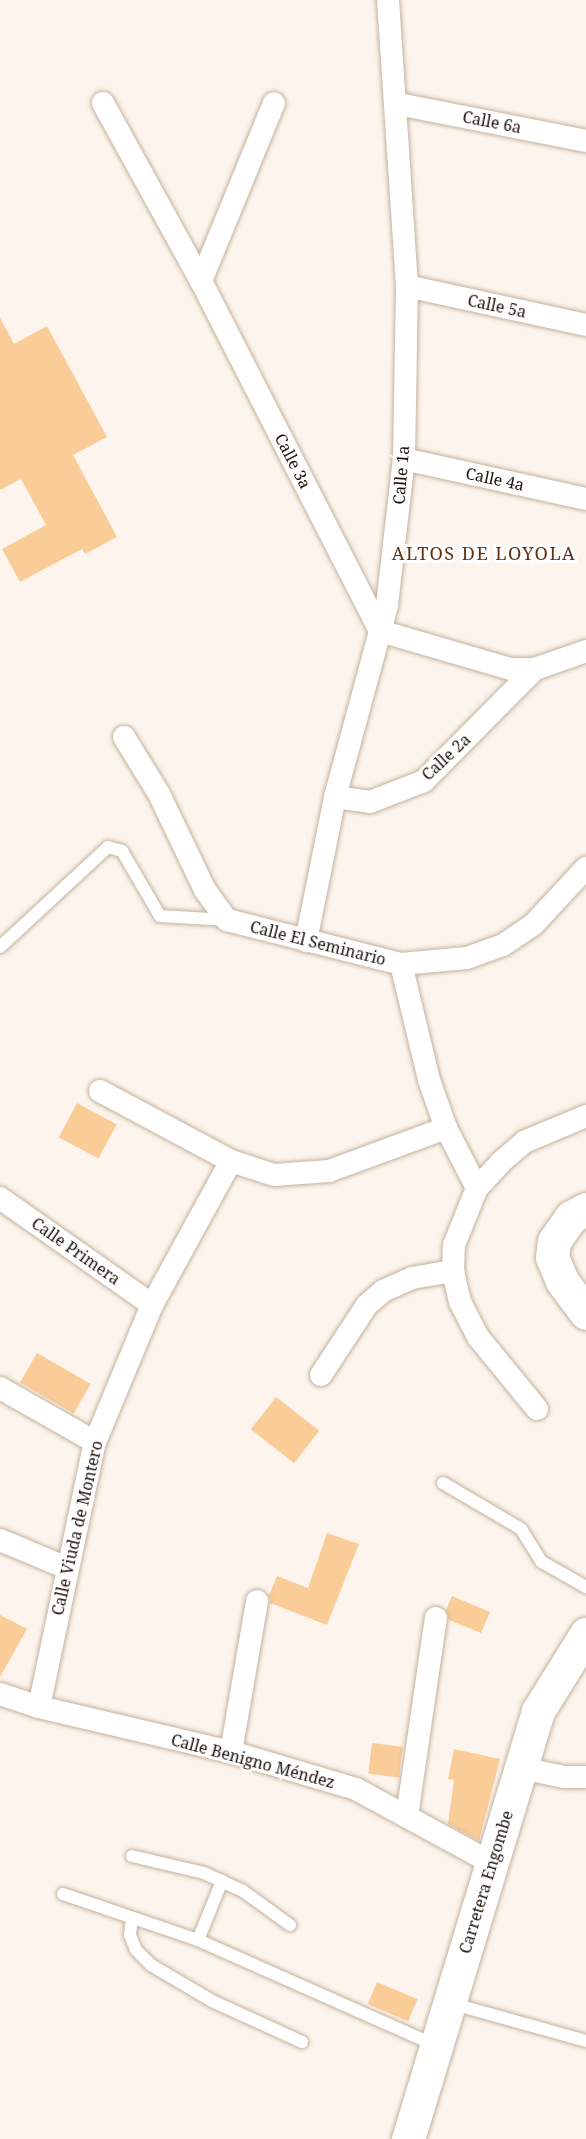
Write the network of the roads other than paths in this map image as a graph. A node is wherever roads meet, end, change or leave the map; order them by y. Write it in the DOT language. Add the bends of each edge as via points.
graph roads {
  1 [pos="388,0"];
  2 [pos="103,103"];
  3 [pos="274,103"];
  4 [pos="398,104"];
  5 [pos="586,141"];
  6 [pos="201,281"];
  7 [pos="407,286"];
  8 [pos="586,325"];
  9 [pos="404,459"];
  10 [pos="586,499"];
  11 [pos="380,631"];
  12 [pos="586,651"];
  13 [pos="536,669"];
  14 [pos="124,737"];
  15 [pos="335,797"];
  16 [pos="586,868"];
  17 [pos="227,920"];
  18 [pos="306,941"];
  19 [pos="0,947"];
  20 [pos="401,964"];
  21 [pos="100,1091"];
  22 [pos="586,1116"];
  23 [pos="446,1128"];
  24 [pos="231,1161"];
  25 [pos="477,1188"];
  26 [pos="0,1198"];
  27 [pos="586,1209"];
  28 [pos="453,1271"];
  29 [pos="152,1305"];
  30 [pos="586,1313"];
  31 [pos="321,1375"];
  32 [pos="0,1389"];
  33 [pos="537,1409"];
  34 [pos="95,1442"];
  35 [pos="444,1483"];
  36 [pos="0,1540"];
  37 [pos="66,1569"];
  38 [pos="586,1587"];
  39 [pos="258,1601"];
  40 [pos="436,1617"];
  41 [pos="586,1634"];
  42 [pos="0,1694"];
  43 [pos="39,1707"];
  44 [pos="231,1752"];
  45 [pos="521,1768"];
  46 [pos="586,1777"];
  47 [pos="407,1816"];
  48 [pos="132,1856"];
  49 [pos="492,1863"];
  50 [pos="222,1881"];
  51 [pos="63,1894"];
  52 [pos="132,1918"];
  53 [pos="290,1925"];
  54 [pos="198,1940"];
  55 [pos="449,2002"];
  56 [pos="586,2041"];
  57 [pos="302,2042"];
  58 [pos="436,2046"];
  59 [pos="408,2139"];
  1 -- 4 [label="street, Calle 1a"];
  2 -- 6 [label="street, Calle 3a"];
  3 -- 6 [label="street"];
  4 -- 5 [label="street, Calle 6a"];
  4 -- 7 [label="street, Calle 1a"];
  6 -- 11 [label="street, Calle 3a"];
  7 -- 8 [label="street, Calle 5a"];
  7 -- 9 [label="street, Calle 1a"];
  9 -- 10 [label="street, Calle 4a"];
  9 -- 11 [label="street, Calle 1a" via="387,605"];
  11 -- 13 [label="street" via="512,669"];
  11 -- 15 [label="street, Calle 1a"];
  12 -- 13 [label="street"];
  13 -- 15 [label="street, Calle 2a" via="424,781 370,802"];
  14 -- 17 [label="street, Calle El Seminario" via="159,794 205,890"];
  15 -- 18 [label="street, Calle 1a"];
  16 -- 20 [label="street, Calle El Seminario" via="533,925 503,945 467,958"];
  17 -- 18 [label="street, Calle El Seminario"];
  17 -- 19 [label="lane" via="160,916 122,851 108,847"];
  18 -- 20 [label="street, Calle El Seminario"];
  20 -- 23 [label="street" via="429,1080"];
  21 -- 24 [label="street"];
  22 -- 25 [label="street" via="524,1142"];
  23 -- 24 [label="street" via="329,1172 274,1175"];
  23 -- 25 [label="street"];
  24 -- 29 [label="street, Calle Viuda de Montero"];
  25 -- 28 [label="street" via="454,1245"];
  26 -- 29 [label="street, Calle Primera"];
  27 -- 30 [label="street" via="571,1217 560,1233 552,1257 562,1281"];
  28 -- 31 [label="street" via="412,1278 383,1291 367,1305"];
  28 -- 33 [label="street" via="459,1302 478,1337"];
  29 -- 34 [label="street, Calle Viuda de Montero"];
  32 -- 34 [label="street"];
  34 -- 37 [label="street, Calle Viuda de Montero"];
  35 -- 38 [label="lane" via="521,1529 542,1562"];
  36 -- 37 [label="street"];
  37 -- 43 [label="street, Calle Viuda de Montero"];
  39 -- 44 [label="street"];
  40 -- 47 [label="street"];
  41 -- 45 [label="street, Carretera Engombe" via="538,1711"];
  42 -- 43 [label="street, Calle Benigno Méndez"];
  43 -- 44 [label="street, Calle Benigno Méndez"];
  44 -- 47 [label="street, Calle Benigno Méndez" via="356,1789"];
  45 -- 46 [label="street" via="564,1777"];
  45 -- 49 [label="street, Carretera Engombe"];
  47 -- 49 [label="street, Calle Benigno Méndez"];
  48 -- 50 [label="lane"];
  49 -- 55 [label="street, Carretera Engombe"];
  50 -- 53 [label="lane" via="243,1891"];
  50 -- 54 [label="lane"];
  51 -- 52 [label="lane"];
  52 -- 54 [label="lane"];
  52 -- 57 [label="lane" via="133,1942 151,1965 212,2001"];
  54 -- 58 [label="lane"];
  55 -- 56 [label="lane"];
  55 -- 58 [label="street, Carretera Engombe"];
  58 -- 59 [label="street, Carretera Engombe"];
}
